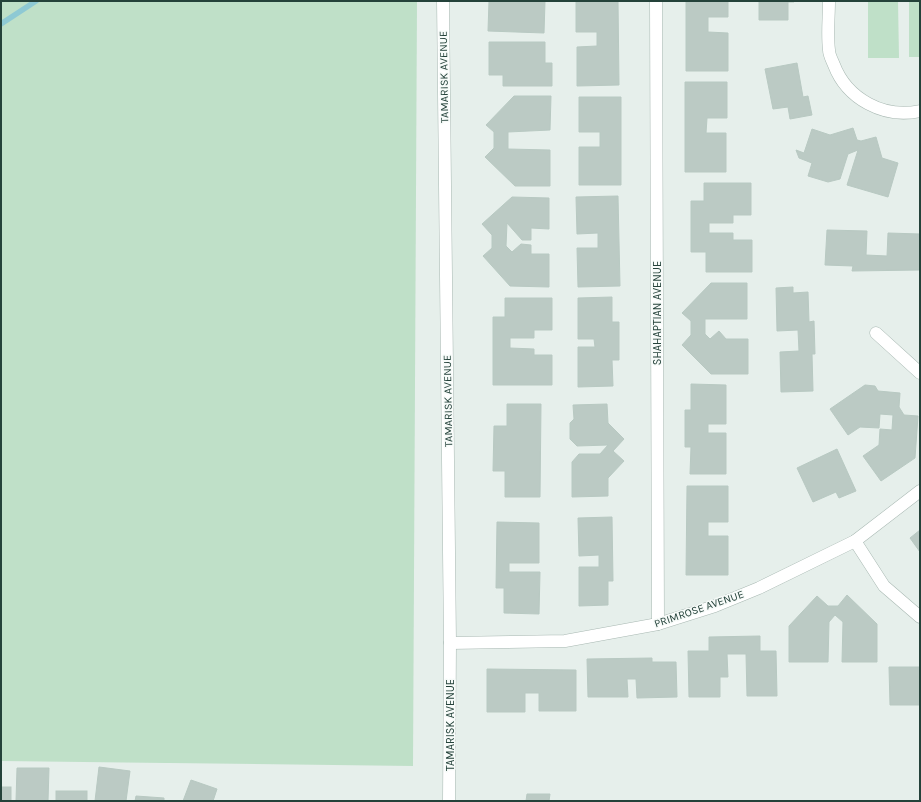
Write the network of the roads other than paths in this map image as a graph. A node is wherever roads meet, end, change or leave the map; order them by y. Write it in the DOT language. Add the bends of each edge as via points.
graph roads {
  1 [pos="443,1"];
  2 [pos="656,1"];
  3 [pos="829,1"];
  4 [pos="920,111"];
  5 [pos="876,333"];
  6 [pos="920,373"];
  7 [pos="920,491"];
  8 [pos="855,541"];
  9 [pos="920,617"];
  10 [pos="658,624"];
  11 [pos="450,643"];
  12 [pos="449,801"];
  1 -- 11 [label="street, TAMARISK AVENUE"];
  2 -- 10 [label="street, SHAHAPTIAN AVENUE"];
  3 -- 4 [label="street" via="828,51 838,75 853,95 876,109 907,114"];
  5 -- 6 [label="street"];
  7 -- 8 [label="street, PRIMROSE AVENUE"];
  8 -- 9 [label="street" via="884,586"];
  8 -- 10 [label="street, PRIMROSE AVENUE" via="759,588 715,606"];
  10 -- 11 [label="street, PRIMROSE AVENUE" via="564,641"];
  11 -- 12 [label="street, TAMARISK AVENUE"];
}
